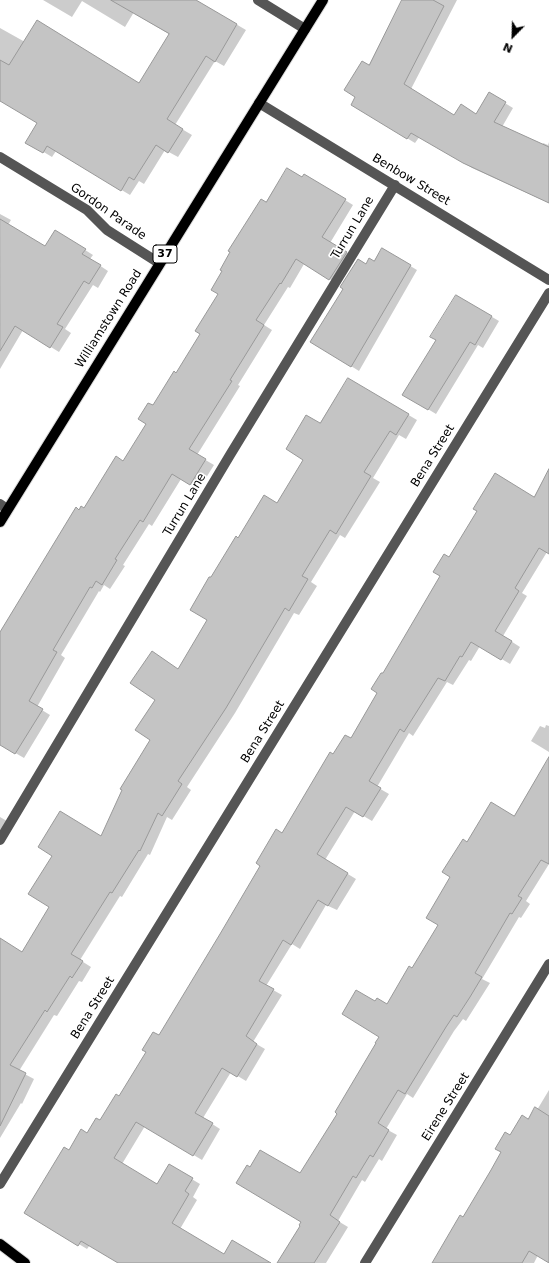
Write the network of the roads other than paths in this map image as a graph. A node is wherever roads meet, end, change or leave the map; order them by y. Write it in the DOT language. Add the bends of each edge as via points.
graph roads {
  1 [pos="258,0"];
  2 [pos="323,0"];
  3 [pos="305,29"];
  4 [pos="259,103"];
  5 [pos="0,157"];
  6 [pos="395,185"];
  7 [pos="159,263"];
  8 [pos="549,280"];
  9 [pos="549,293"];
  10 [pos="4,507"];
  11 [pos="0,517"];
  12 [pos="0,522"];
  13 [pos="0,840"];
  14 [pos="549,964"];
  15 [pos="0,1184"];
  16 [pos="0,1244"];
  17 [pos="26,1263"];
  18 [pos="365,1263"];
  1 -- 3 [label="street"];
  2 -- 3 [label="main road, Williamstown Road / 37"];
  3 -- 4 [label="main road, Williamstown Road / 37"];
  4 -- 6 [label="street, Benbow Street"];
  4 -- 7 [label="main road, Williamstown Road / 37"];
  5 -- 7 [label="street, Gordon Parade" via="87,210 107,230"];
  6 -- 8 [label="street, Benbow Street"];
  6 -- 13 [label="street, Turrun Lane" via="234,448"];
  7 -- 10 [label="main road, Williamstown Road / 37"];
  9 -- 15 [label="street, Bena Street"];
  10 -- 11 [label="main road, Williamstown Road / 37"];
  10 -- 12 [label="main road, Williamstown Road / 37"];
  14 -- 18 [label="street, Eirene Street"];
  16 -- 17 [label="main road"];
}
